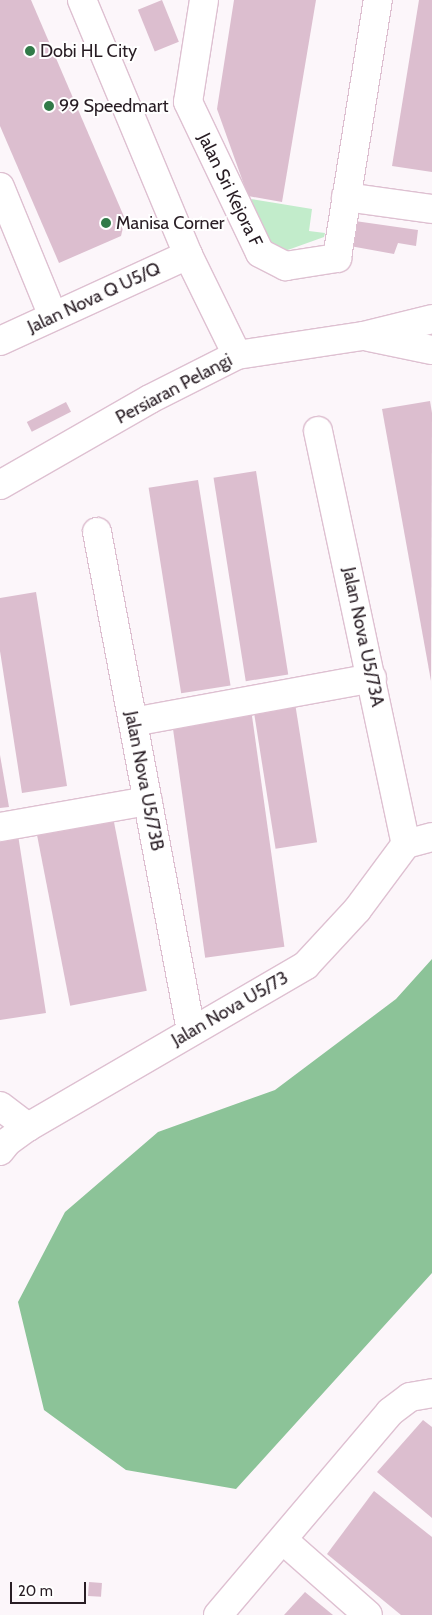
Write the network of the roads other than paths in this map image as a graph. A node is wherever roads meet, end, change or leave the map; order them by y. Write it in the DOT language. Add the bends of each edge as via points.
graph roads {
  1 [pos="82,0"];
  2 [pos="204,0"];
  3 [pos="378,0"];
  4 [pos="0,187"];
  5 [pos="346,197"];
  6 [pos="432,209"];
  7 [pos="188,255"];
  8 [pos="53,316"];
  9 [pos="432,319"];
  10 [pos="363,336"];
  11 [pos="0,341"];
  12 [pos="432,350"];
  13 [pos="237,355"];
  14 [pos="318,431"];
  15 [pos="0,485"];
  16 [pos="97,532"];
  17 [pos="372,678"];
  18 [pos="133,722"];
  19 [pos="148,801"];
  20 [pos="0,827"];
  21 [pos="419,840"];
  22 [pos="191,1031"];
  23 [pos="0,1106"];
  24 [pos="28,1127"];
  25 [pos="0,1151"];
  26 [pos="432,1393"];
  27 [pos="283,1540"];
  28 [pos="218,1615"];
  29 [pos="368,1615"];
  1 -- 7 [label="street"];
  2 -- 5 [label="street, Jalan Sri Kejora F" via="188,102 260,253 286,266 337,258"];
  3 -- 5 [label="street, Jalan Sri Kejora F"];
  4 -- 8 [label="street"];
  5 -- 6 [label="street"];
  7 -- 8 [label="street, Jalan Nova Q U5/Q"];
  7 -- 13 [label="street"];
  8 -- 11 [label="street, Jalan Nova Q U5/Q"];
  9 -- 10 [label="street"];
  10 -- 12 [label="street"];
  10 -- 13 [label="street, Persiaran Pelangi"];
  13 -- 15 [label="street, Persiaran Pelangi" via="150,398"];
  14 -- 17 [label="street, Jalan Nova U5/73A"];
  16 -- 18 [label="street, Jalan Nova U5/73B"];
  17 -- 18 [label="street"];
  17 -- 21 [label="street, Jalan Nova U5/73A"];
  18 -- 19 [label="street, Jalan Nova U5/73B"];
  19 -- 20 [label="street"];
  19 -- 22 [label="street, Jalan Nova U5/73B"];
  21 -- 22 [label="street, Jalan Nova U5/73" via="306,964"];
  22 -- 24 [label="street, Jalan Nova U5/73"];
  23 -- 24 [label="street"];
  24 -- 25 [label="street, Jalan Nova U5/73"];
  26 -- 27 [label="street" via="410,1397 390,1412"];
  27 -- 28 [label="street"];
  27 -- 29 [label="street"];
}
